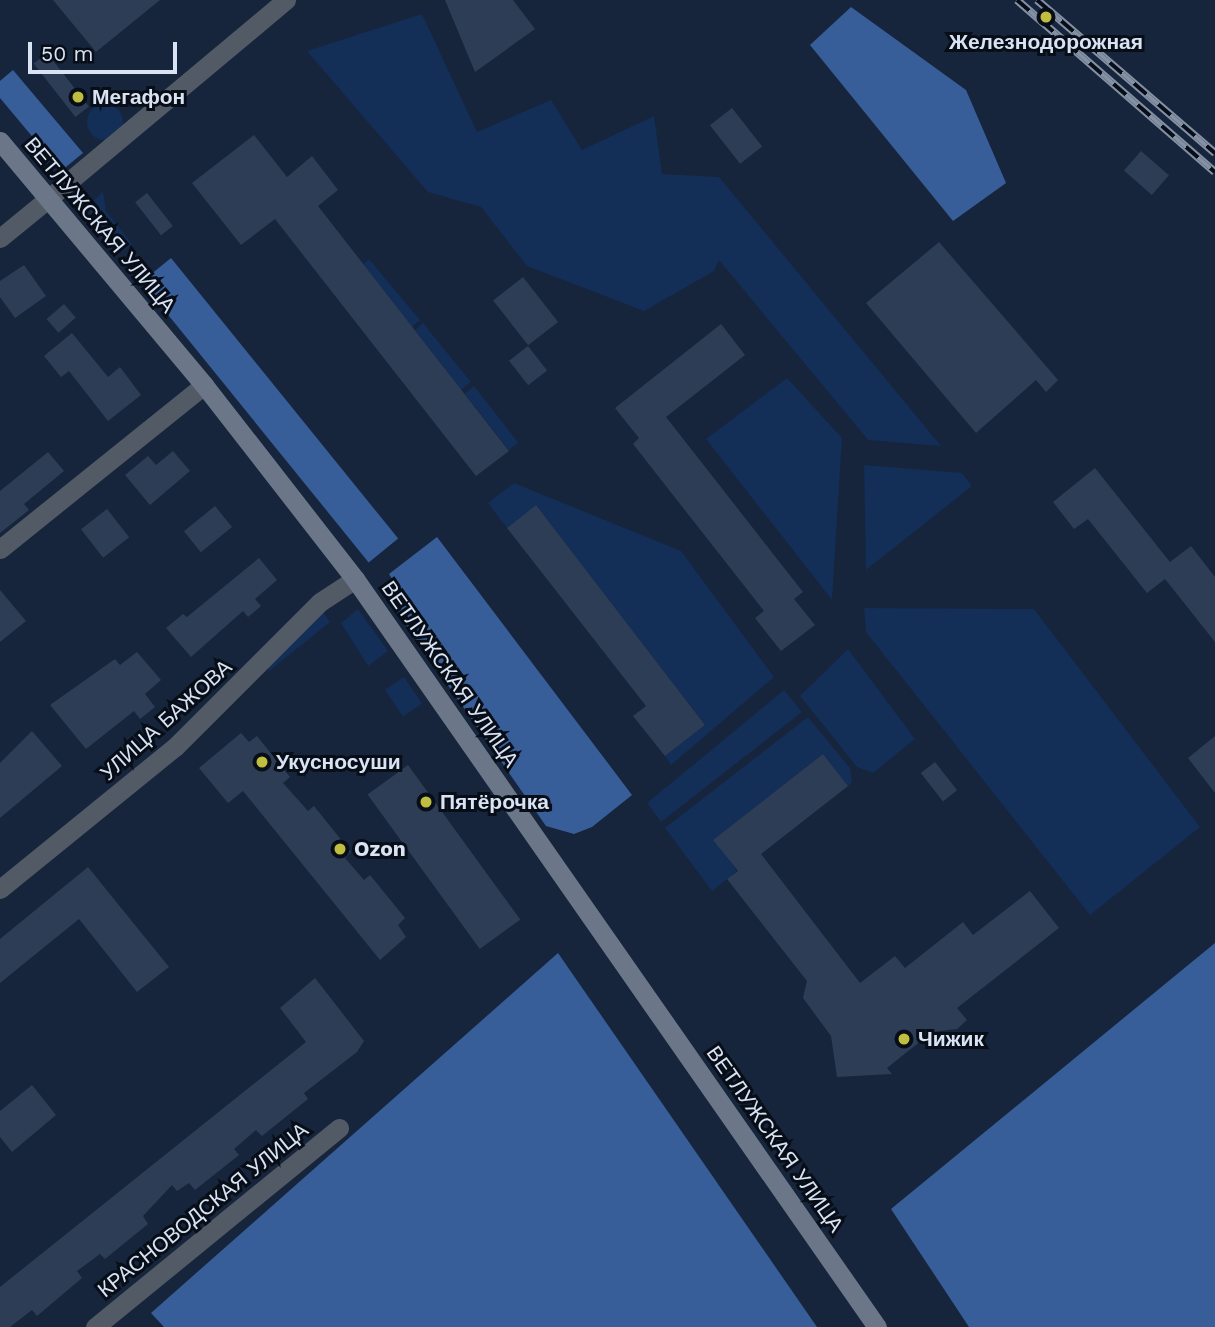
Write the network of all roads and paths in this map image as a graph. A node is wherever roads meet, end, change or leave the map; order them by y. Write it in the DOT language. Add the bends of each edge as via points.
graph roads {
  1 [pos="286,0"];
  2 [pos="0,141"];
  3 [pos="49,198"];
  4 [pos="0,238"];
  5 [pos="204,385"];
  6 [pos="0,549"];
  7 [pos="355,579"];
  8 [pos="0,889"];
  9 [pos="339,1128"];
  10 [pos="95,1327"];
  11 [pos="877,1327"];
  1 -- 3 [label="street"];
  2 -- 3 [label="main road, ВЕТЛУЖСКАЯ УЛИЦА"];
  3 -- 4 [label="street"];
  3 -- 5 [label="main road, ВЕТЛУЖСКАЯ УЛИЦА"];
  5 -- 6 [label="street"];
  5 -- 7 [label="main road, ВЕТЛУЖСКАЯ УЛИЦА"];
  7 -- 8 [label="street, УЛИЦА БАЖОВА" via="320,602 175,747"];
  7 -- 11 [label="main road, ВЕТЛУЖСКАЯ УЛИЦА"];
  9 -- 10 [label="street, КРАСНОВОДСКАЯ УЛИЦА"];
}
